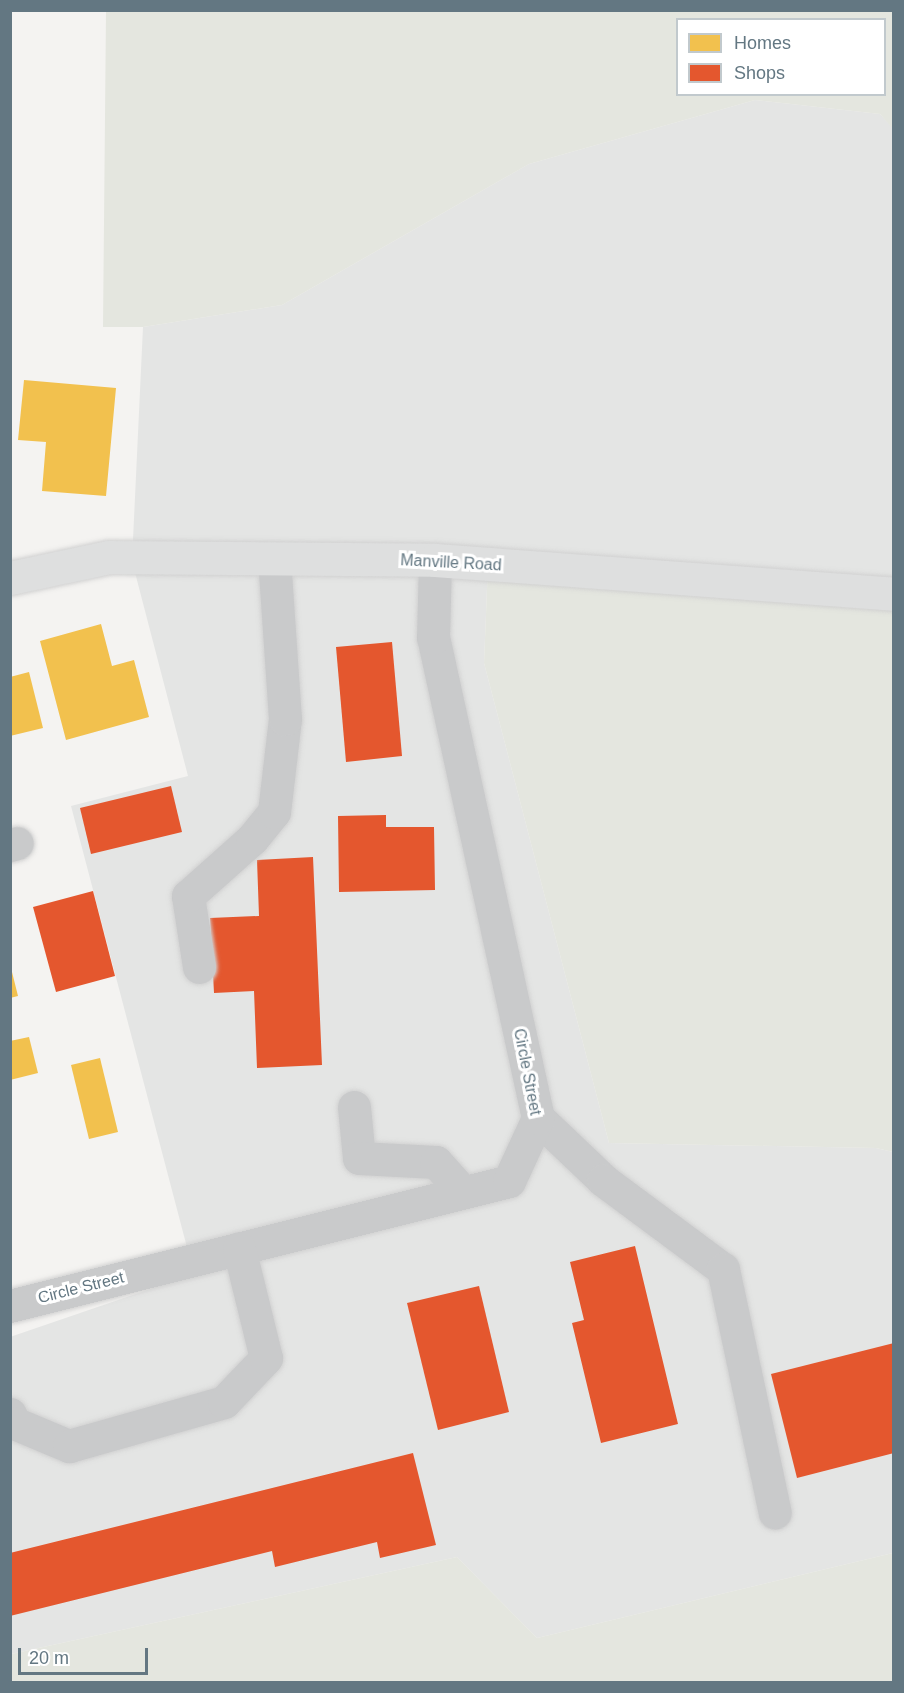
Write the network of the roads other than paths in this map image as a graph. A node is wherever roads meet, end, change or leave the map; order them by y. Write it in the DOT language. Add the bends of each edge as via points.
graph roads {
  1 [pos="274,559"];
  2 [pos="435,560"];
  3 [pos="10,578"];
  4 [pos="894,594"];
  5 [pos="199,967"];
  6 [pos="354,1107"];
  7 [pos="538,1118"];
  8 [pos="463,1192"];
  9 [pos="239,1248"];
  10 [pos="10,1306"];
  11 [pos="10,1414"];
  12 [pos="775,1513"];
  1 -- 2 [label="main road, Manville Road"];
  1 -- 3 [label="main road, Manville Road" via="109,557"];
  1 -- 5 [label="street" via="285,719 274,812 252,839 188,896"];
  2 -- 4 [label="main road, Manville Road"];
  2 -- 7 [label="street, Circle Street" via="433,638"];
  6 -- 8 [label="street" via="359,1158 436,1162"];
  7 -- 8 [label="street, Circle Street" via="509,1181"];
  7 -- 12 [label="street" via="603,1180 723,1269"];
  8 -- 9 [label="street, Circle Street"];
  9 -- 10 [label="street, Circle Street"];
  9 -- 11 [label="street" via="266,1358 224,1402 69,1446 14,1424"];
}
